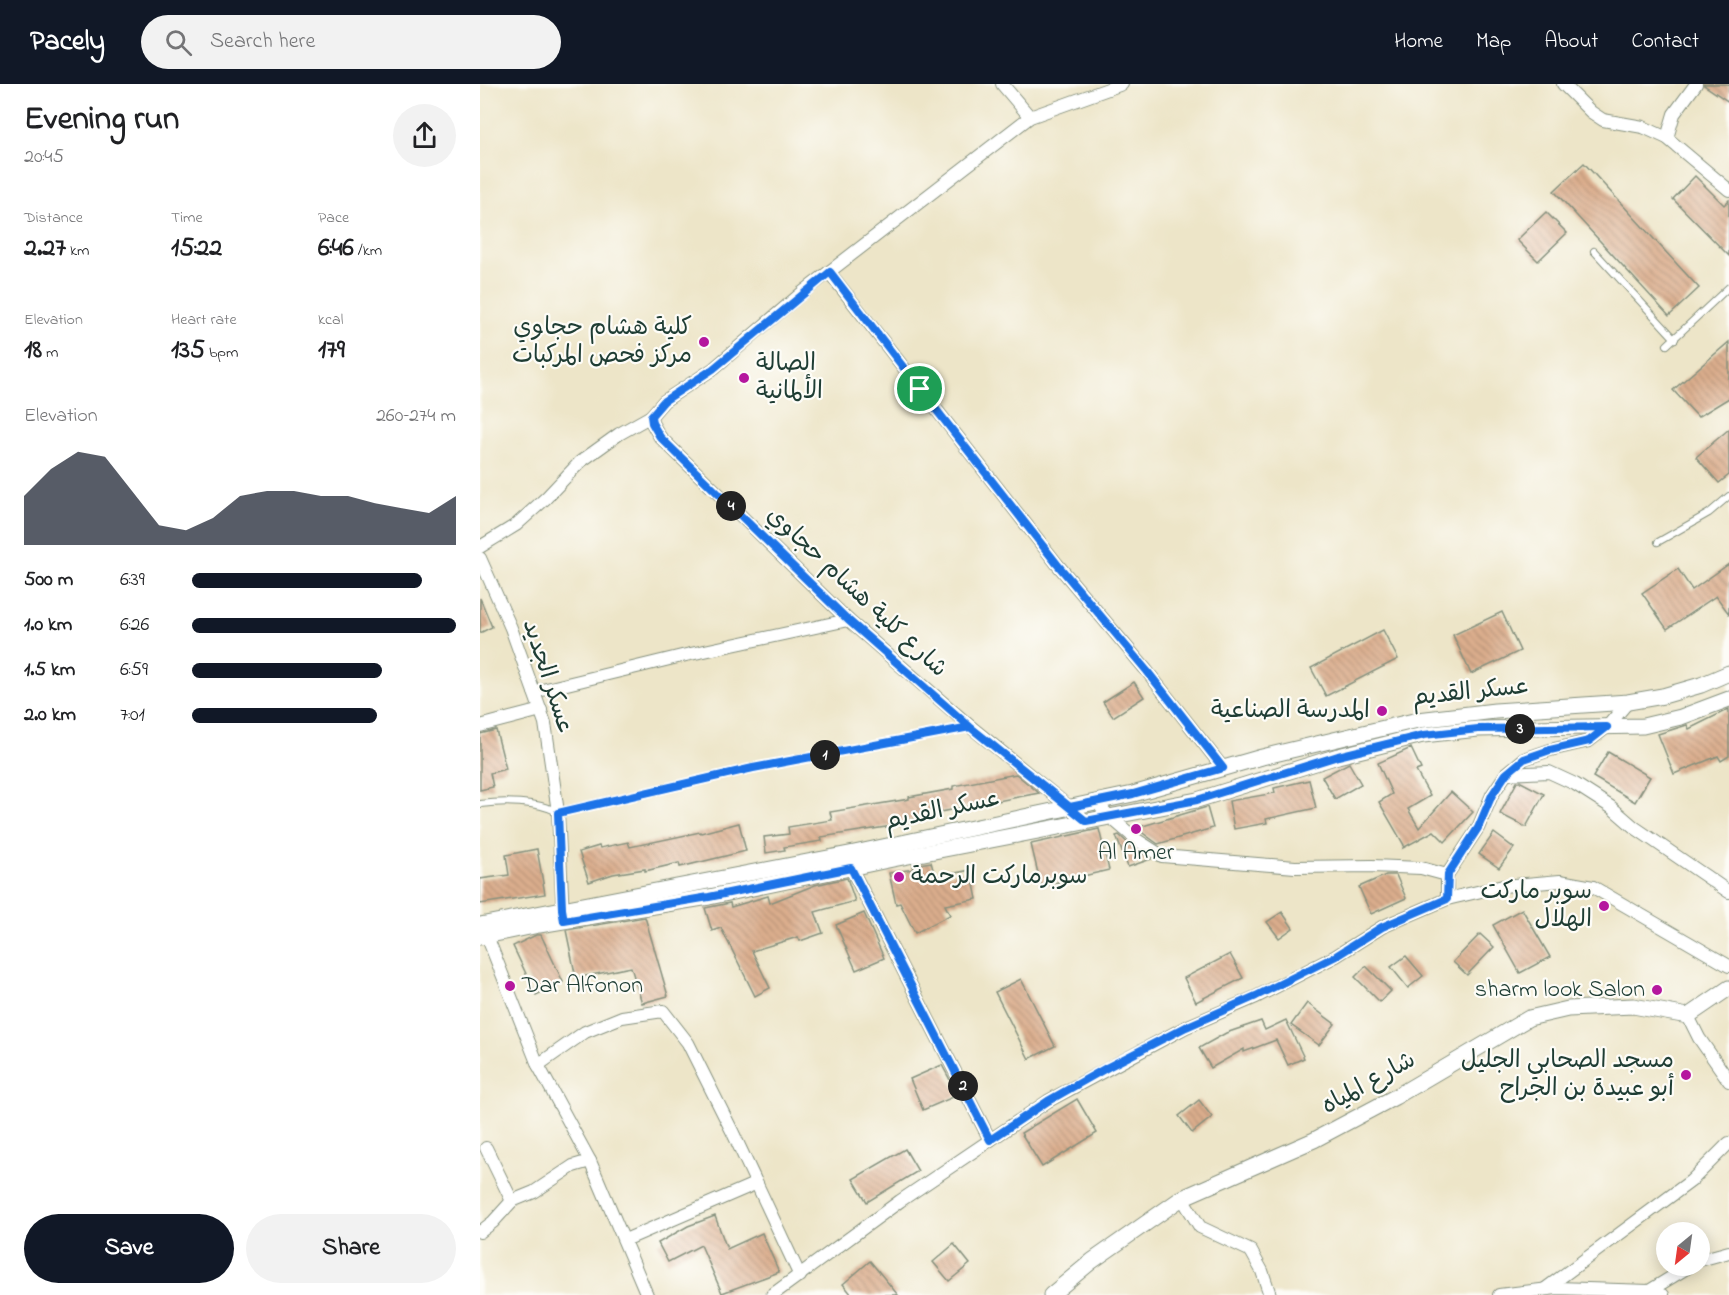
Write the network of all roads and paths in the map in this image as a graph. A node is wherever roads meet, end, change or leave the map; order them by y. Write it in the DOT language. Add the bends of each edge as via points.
graph roads {
  1 [pos="1002,84"];
  2 [pos="1122,84"];
  3 [pos="1563,84"];
  4 [pos="1696,84"];
  5 [pos="1030,117"];
  6 [pos="1667,138"];
  7 [pos="1729,189"];
  8 [pos="1594,251"];
  9 [pos="830,272"];
  10 [pos="1729,287"];
  11 [pos="1675,339"];
  12 [pos="1667,345"];
  13 [pos="651,416"];
  14 [pos="1729,496"];
  15 [pos="1658,542"];
  16 [pos="480,548"];
  17 [pos="480,558"];
  18 [pos="848,620"];
  19 [pos="1729,673"];
  20 [pos="534,692"];
  21 [pos="1729,699"];
  22 [pos="1628,702"];
  23 [pos="541,710"];
  24 [pos="480,726"];
  25 [pos="970,727"];
  26 [pos="1607,727"];
  27 [pos="1223,768"];
  28 [pos="1506,774"];
  29 [pos="1096,802"];
  30 [pos="480,804"];
  31 [pos="1070,807"];
  32 [pos="558,813"];
  33 [pos="1109,816"];
  34 [pos="1086,821"];
  35 [pos="852,860"];
  36 [pos="1448,874"];
  37 [pos="1729,892"];
  38 [pos="1447,899"];
  39 [pos="563,915"];
  40 [pos="482,933"];
  41 [pos="1729,966"];
  42 [pos="1729,988"];
  43 [pos="1688,1016"];
  44 [pos="538,1065"];
  45 [pos="1729,1081"];
  46 [pos="990,1140"];
  47 [pos="1729,1143"];
  48 [pos="486,1149"];
  49 [pos="590,1161"];
  50 [pos="757,1183"];
  51 [pos="1182,1198"];
  52 [pos="512,1202"];
  53 [pos="480,1232"];
  54 [pos="625,1240"];
  55 [pos="1729,1252"];
  56 [pos="1710,1257"];
  57 [pos="800,1276"];
  58 [pos="1674,1276"];
  59 [pos="1545,1289"];
  60 [pos="1649,1291"];
  61 [pos="647,1295"];
  62 [pos="772,1295"];
  63 [pos="1051,1295"];
  64 [pos="1270,1295"];
  65 [pos="1499,1295"];
  66 [pos="1663,1295"];
  1 -- 5 [label="street"];
  2 -- 5 [label="street"];
  3 -- 6 [label="street" via="1603,120 1643,127"];
  4 -- 6 [label="street" via="1674,114"];
  5 -- 9 [label="street"];
  6 -- 7 [label="street"];
  8 -- 11 [label="lane"];
  9 -- 13 [label="street" via="713,369 664,401"];
  9 -- 27 [label="street" via="1057,564"];
  10 -- 11 [label="lane"];
  11 -- 12 [label="lane"];
  13 -- 16 [label="street" via="580,462 516,525"];
  13 -- 18 [label="street, شارع كلية هشام حجاوي" via="660,437"];
  14 -- 15 [label="lane" via="1709,513"];
  17 -- 20 [label="street, عسكر الجديد"];
  18 -- 20 [label="street"];
  18 -- 25 [label="street, شارع كلية هشام حجاوي"];
  19 -- 22 [label="street, عسكر القديم" via="1701,685"];
  20 -- 23 [label="street, عسكر الجديد"];
  21 -- 26 [label="street, عسكر القديم" via="1643,726"];
  22 -- 26 [label="street"];
  22 -- 27 [label="street, عسكر القديم" via="1418,720"];
  23 -- 24 [label="street"];
  23 -- 32 [label="street, عسكر الجديد"];
  25 -- 31 [label="street, شارع كلية هشام حجاوي"];
  25 -- 32 [label="lane" via="753,768"];
  26 -- 28 [label="street" via="1589,741 1524,759"];
  26 -- 33 [label="street, عسكر القديم" via="1478,729 1424,735 1338,756 1197,800"];
  27 -- 29 [label="street, عسكر القديم"];
  28 -- 36 [label="street"];
  28 -- 37 [label="street" via="1549,772 1575,784"];
  29 -- 31 [label="street, عسكر القديم"];
  29 -- 33 [label="street"];
  30 -- 32 [label="lane" via="546,806"];
  31 -- 34 [label="street, شارع كلية هشام حجاوي"];
  31 -- 35 [label="street, عسكر القديم"];
  32 -- 39 [label="street, عسكر الجديد"];
  33 -- 34 [label="street, عسكر القديم"];
  33 -- 36 [label="street" via="1137,840 1167,857 1295,867 1420,868"];
  34 -- 35 [label="street, عسكر القديم"];
  35 -- 39 [label="street, عسكر القديم"];
  35 -- 46 [label="street"];
  36 -- 38 [label="street"];
  38 -- 41 [label="street" via="1503,885 1560,881 1593,887"];
  38 -- 46 [label="street" via="1382,927 1336,956 1108,1067"];
  39 -- 40 [label="street, عسكر القديم"];
  40 -- 44 [label="street"];
  42 -- 43 [label="street"];
  43 -- 45 [label="street"];
  43 -- 51 [label="street, شارع المياه" via="1633,1006 1568,1010 1529,1018 1314,1140"];
  44 -- 49 [label="street"];
  44 -- 50 [label="street" via="585,1032 622,1017 663,1011 688,1043"];
  46 -- 57 [label="street"];
  47 -- 59 [label="street" via="1691,1181"];
  48 -- 52 [label="street"];
  49 -- 52 [label="street" via="573,1166"];
  49 -- 54 [label="street"];
  50 -- 54 [label="street"];
  50 -- 57 [label="street"];
  51 -- 63 [label="street, شارع المياه"];
  51 -- 64 [label="street" via="1200,1227 1251,1251"];
  52 -- 53 [label="street"];
  54 -- 61 [label="street"];
  55 -- 56 [label="street"];
  57 -- 62 [label="street"];
  58 -- 60 [label="street"];
  59 -- 60 [label="street"];
  59 -- 65 [label="street"];
  60 -- 66 [label="street"];
}
